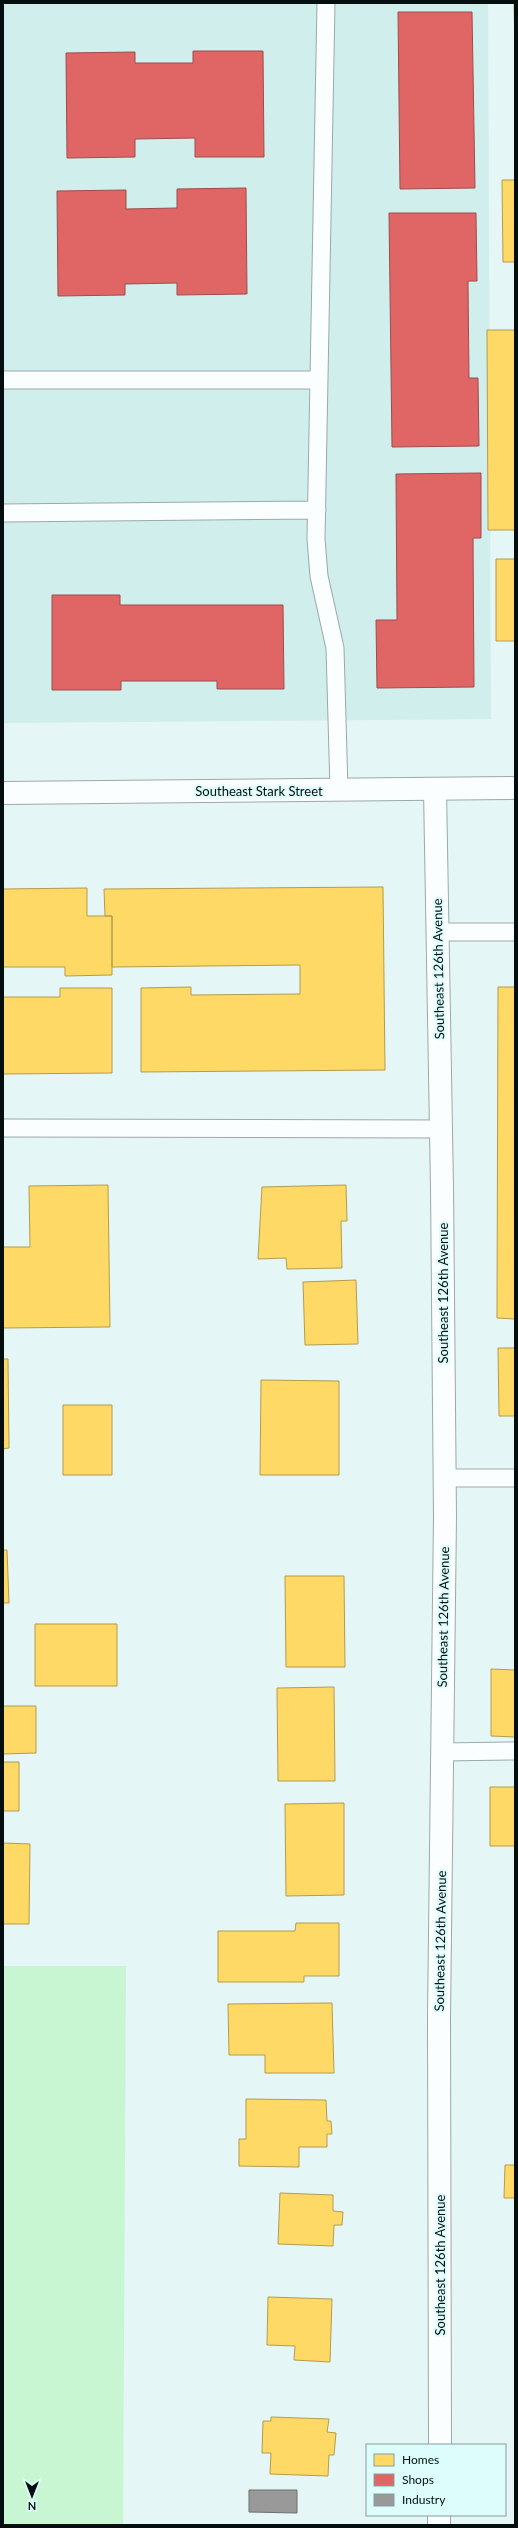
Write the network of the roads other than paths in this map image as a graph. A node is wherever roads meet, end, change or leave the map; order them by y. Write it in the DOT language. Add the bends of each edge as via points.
graph roads {
  1 [pos="326,3"];
  2 [pos="3,380"];
  3 [pos="319,380"];
  4 [pos="317,510"];
  5 [pos="3,513"];
  6 [pos="515,788"];
  7 [pos="435,789"];
  8 [pos="339,790"];
  9 [pos="3,793"];
  10 [pos="437,932"];
  11 [pos="515,932"];
  12 [pos="3,1128"];
  13 [pos="441,1129"];
  14 [pos="444,1478"];
  15 [pos="515,1478"];
  16 [pos="442,1752"];
  17 [pos="515,1752"];
  18 [pos="440,2444"];
  1 -- 3 [label="lane"];
  2 -- 3 [label="lane"];
  3 -- 4 [label="lane"];
  4 -- 5 [label="lane"];
  4 -- 8 [label="lane" via="319,576 335,648"];
  6 -- 7 [label="street, Southeast Stark Street"];
  7 -- 8 [label="street, Southeast Stark Street"];
  7 -- 10 [label="street, Southeast 126th Avenue"];
  8 -- 9 [label="street, Southeast Stark Street"];
  10 -- 11 [label="lane"];
  10 -- 13 [label="street, Southeast 126th Avenue"];
  12 -- 13 [label="lane"];
  13 -- 14 [label="street, Southeast 126th Avenue"];
  14 -- 15 [label="lane"];
  14 -- 16 [label="street, Southeast 126th Avenue"];
  16 -- 17 [label="lane"];
  16 -- 18 [label="street, Southeast 126th Avenue"];
}
